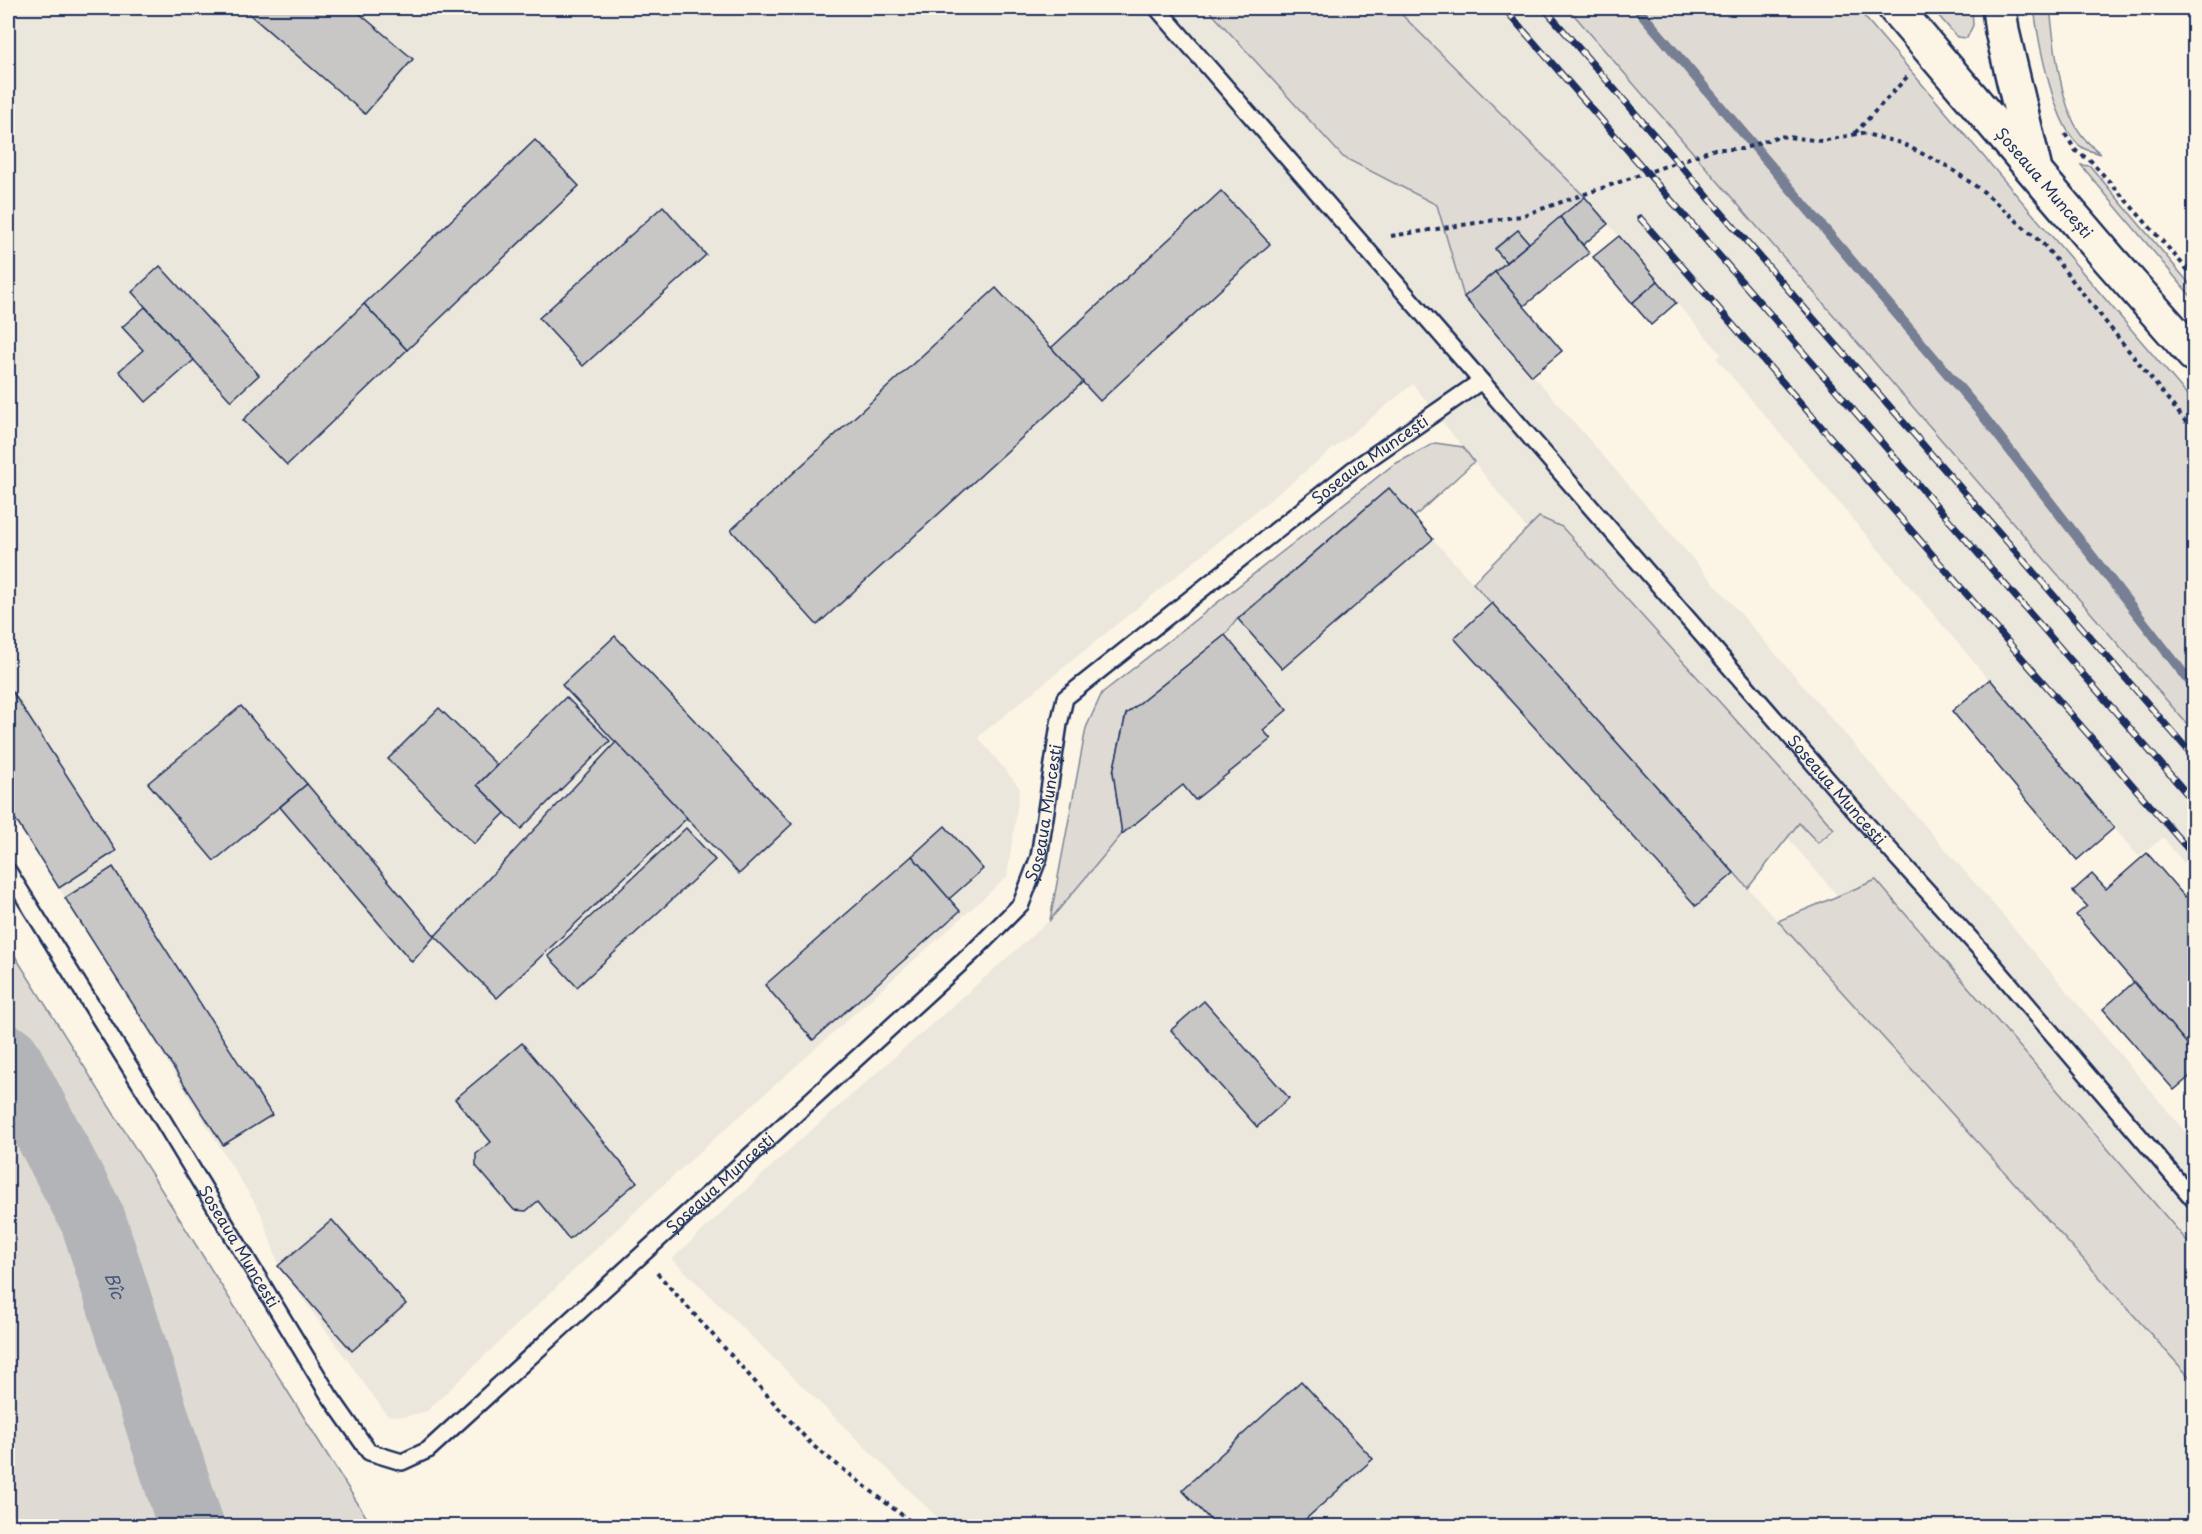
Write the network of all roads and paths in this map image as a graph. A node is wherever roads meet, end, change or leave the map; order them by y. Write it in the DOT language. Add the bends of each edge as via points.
graph roads {
  1 [pos="1157,8"];
  2 [pos="1895,8"];
  3 [pos="1999,8"];
  4 [pos="1932,50"];
  5 [pos="2060,125"];
  6 [pos="1854,135"];
  7 [pos="2035,171"];
  8 [pos="1359,241"];
  9 [pos="2194,277"];
  10 [pos="2194,355"];
  11 [pos="1481,381"];
  12 [pos="2194,432"];
  13 [pos="8,871"];
  14 [pos="2194,1200"];
  15 [pos="641,1255"];
  16 [pos="916,1527"];
  1 -- 8 [label="lane, Șoseaua Muncești"];
  2 -- 4 [label="main road, Șoseaua Muncești"];
  3 -- 7 [label="main road"];
  4 -- 6 [label="path"];
  4 -- 7 [label="main road, Șoseaua Muncești"];
  5 -- 9 [label="path" via="2076,151 2091,161"];
  6 -- 8 [label="path" via="1822,141 1779,136 1742,149 1715,149 1521,216"];
  6 -- 12 [label="path" via="1862,133 1901,143 1947,166 2044,244"];
  7 -- 10 [label="main road, Șoseaua Muncești"];
  8 -- 11 [label="lane, Șoseaua Muncești"];
  11 -- 14 [label="lane, Șoseaua Muncești" via="1987,957"];
  11 -- 15 [label="lane, Șoseaua Muncești" via="1351,471 1065,698 1039,857 1021,904"];
  13 -- 15 [label="lane, Șoseaua Muncești" via="329,1395 369,1452 402,1462 428,1450"];
  15 -- 16 [label="path" via="812,1445"];
}
